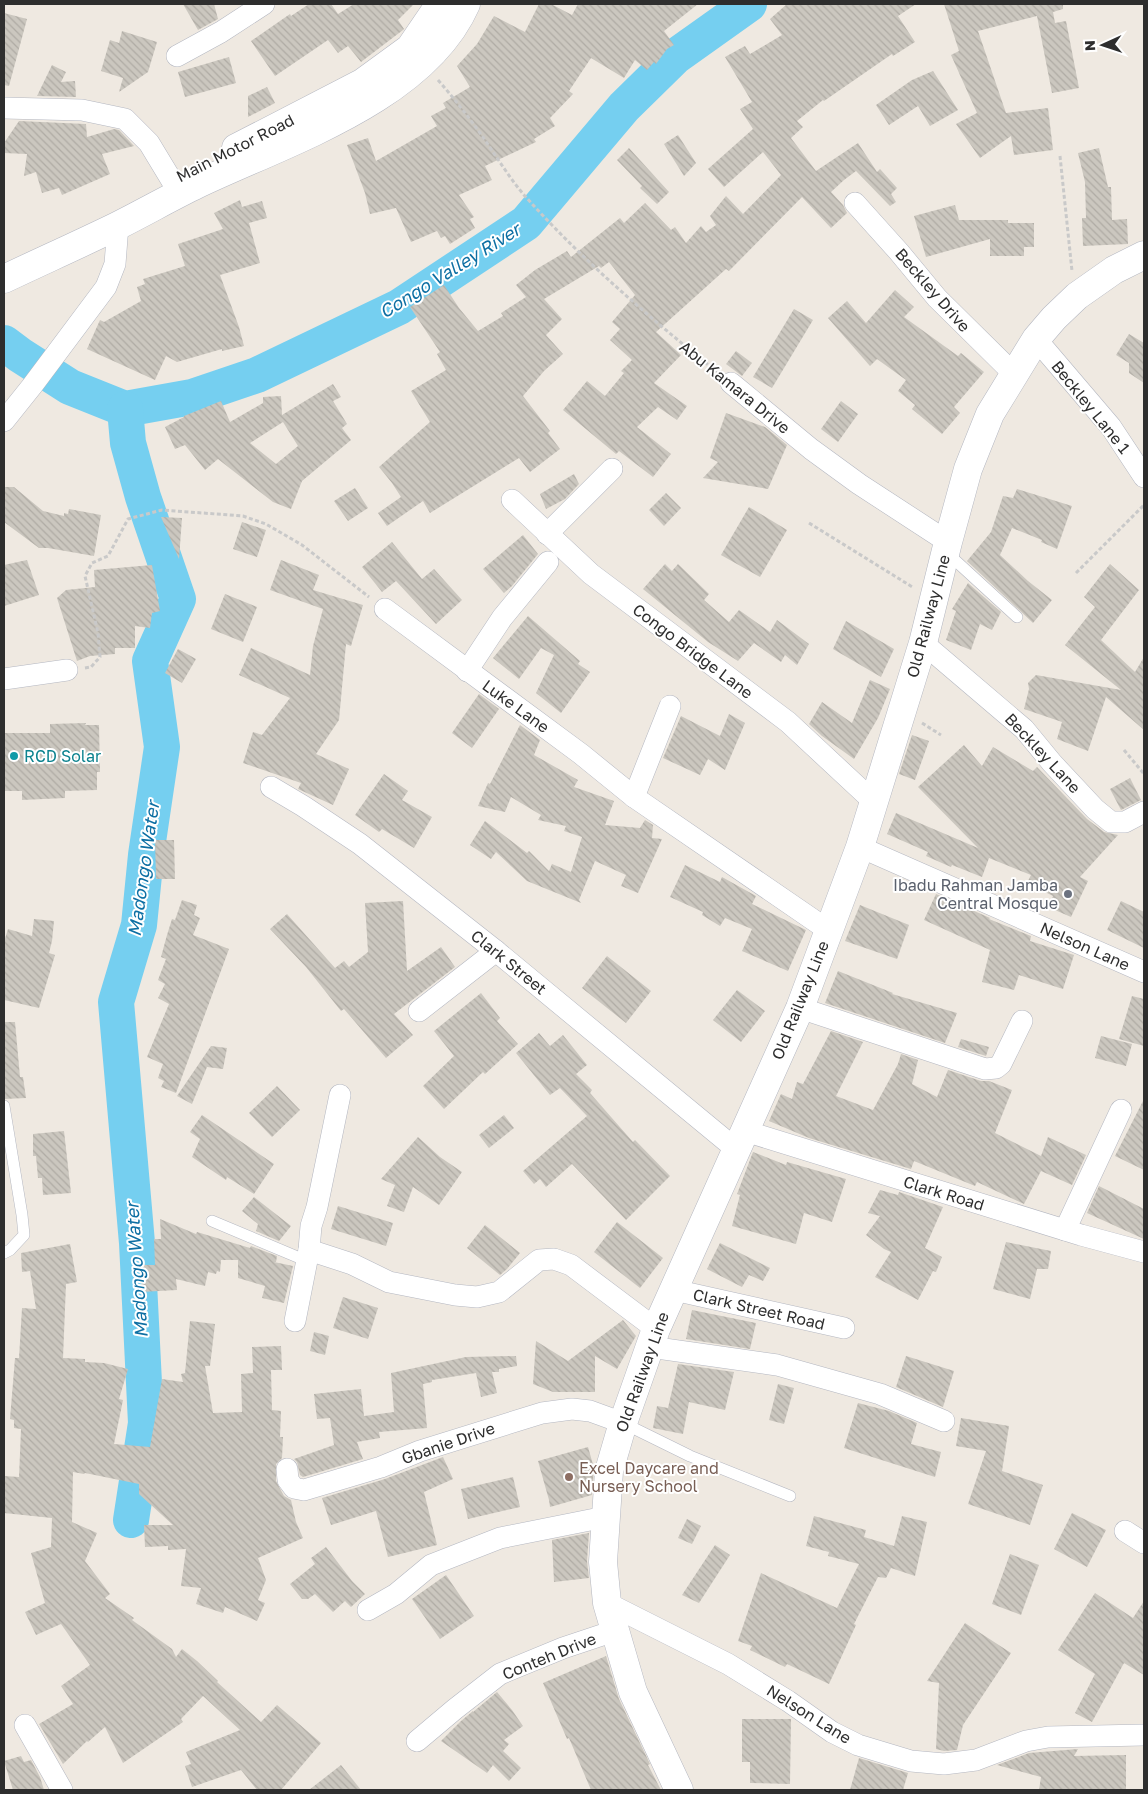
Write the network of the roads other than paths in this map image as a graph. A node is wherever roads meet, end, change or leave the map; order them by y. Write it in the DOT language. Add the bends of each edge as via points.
graph roads {
  1 [pos="264,4"];
  2 [pos="440,4"];
  3 [pos="466,4"];
  4 [pos="177,56"];
  5 [pos="4,108"];
  6 [pos="172,181"];
  7 [pos="855,202"];
  8 [pos="118,225"];
  9 [pos="56,244"];
  10 [pos="1144,255"];
  11 [pos="4,258"];
  12 [pos="4,279"];
  13 [pos="1036,339"];
  14 [pos="1014,374"];
  15 [pos="731,383"];
  16 [pos="4,421"];
  17 [pos="612,469"];
  18 [pos="1144,477"];
  19 [pos="512,500"];
  20 [pos="547,534"];
  21 [pos="947,547"];
  22 [pos="548,562"];
  23 [pos="385,609"];
  24 [pos="1017,617"];
  25 [pos="923,643"];
  26 [pos="67,670"];
  27 [pos="467,671"];
  28 [pos="4,679"];
  29 [pos="670,706"];
  30 [pos="271,787"];
  31 [pos="634,797"];
  32 [pos="874,802"];
  33 [pos="1144,812"];
  34 [pos="860,848"];
  35 [pos="828,930"];
  36 [pos="496,951"];
  37 [pos="1144,972"];
  38 [pos="800,1008"];
  39 [pos="419,1011"];
  40 [pos="1022,1021"];
  41 [pos="340,1095"];
  42 [pos="4,1106"];
  43 [pos="1121,1110"];
  44 [pos="741,1141"];
  45 [pos="212,1221"];
  46 [pos="1065,1230"];
  47 [pos="4,1252"];
  48 [pos="1144,1252"];
  49 [pos="308,1255"];
  50 [pos="674,1290"];
  51 [pos="295,1321"];
  52 [pos="844,1328"];
  53 [pos="653,1338"];
  54 [pos="944,1421"];
  55 [pos="622,1423"];
  56 [pos="287,1469"];
  57 [pos="790,1496"];
  58 [pos="605,1517"];
  59 [pos="1125,1531"];
  60 [pos="1144,1543"];
  61 [pos="606,1603"];
  62 [pos="368,1610"];
  63 [pos="614,1631"];
  64 [pos="25,1726"];
  65 [pos="1144,1735"];
  66 [pos="417,1741"];
  67 [pos="62,1790"];
  68 [pos="679,1790"];
  1 -- 4 [label="street"];
  2 -- 6 [label="street, Main Motor Road" via="410,48 362,83"];
  3 -- 8 [label="street, Main Motor Road" via="458,22 424,62 375,100"];
  5 -- 6 [label="street" via="82,110 126,119 149,143"];
  6 -- 9 [label="street, Main Motor Road"];
  7 -- 14 [label="street, Beckley Drive" via="937,298"];
  8 -- 9 [label="street, Main Motor Road"];
  8 -- 16 [label="street" via="115,264 106,287"];
  9 -- 11 [label="street, Main Motor Road"];
  9 -- 12 [label="street"];
  10 -- 13 [label="street, Old Railway Line" via="1114,270 1077,296"];
  13 -- 14 [label="street, Old Railway Line"];
  13 -- 18 [label="street, Beckley Lane 1" via="1110,427"];
  14 -- 21 [label="street, Old Railway Line" via="990,414 968,469"];
  15 -- 21 [label="street, Abu Kamara Drive" via="827,460"];
  17 -- 20 [label="street"];
  19 -- 20 [label="street, Congo Bridge Lane"];
  20 -- 32 [label="street, Congo Bridge Lane" via="590,574 788,722"];
  21 -- 24 [label="lane"];
  21 -- 25 [label="street, Old Railway Line"];
  22 -- 27 [label="street" via="502,618"];
  23 -- 27 [label="street, Luke Lane"];
  25 -- 32 [label="street, Old Railway Line"];
  25 -- 33 [label="street, Beckley Lane" via="1024,728 1095,809 1111,822 1125,822"];
  26 -- 28 [label="street"];
  27 -- 31 [label="street, Luke Lane"];
  29 -- 31 [label="street"];
  30 -- 36 [label="street, Clark Street" via="360,844"];
  31 -- 35 [label="street, Luke Lane"];
  32 -- 34 [label="street, Old Railway Line"];
  34 -- 35 [label="street, Old Railway Line"];
  34 -- 37 [label="street, Nelson Lane"];
  35 -- 38 [label="street, Old Railway Line"];
  36 -- 39 [label="street"];
  36 -- 44 [label="street, Clark Street"];
  38 -- 40 [label="street" via="985,1069 1002,1064"];
  38 -- 44 [label="street, Old Railway Line"];
  41 -- 49 [label="street"];
  42 -- 47 [label="lane" via="24,1235"];
  43 -- 46 [label="street"];
  44 -- 46 [label="street, Clark Road"];
  44 -- 50 [label="street, Old Railway Line"];
  45 -- 49 [label="lane"];
  46 -- 48 [label="street, Clark Road"];
  49 -- 51 [label="street"];
  49 -- 53 [label="street" via="352,1264 389,1282 477,1297 499,1292 540,1260 554,1259 571,1265"];
  50 -- 52 [label="street, Clark Street Road"];
  50 -- 53 [label="street, Old Railway Line"];
  53 -- 54 [label="street" via="777,1365 880,1394"];
  53 -- 55 [label="street, Old Railway Line"];
  55 -- 56 [label="street, Gbanie Drive" via="590,1411 566,1409 542,1413 304,1490 294,1488 288,1480"];
  55 -- 57 [label="lane" via="690,1456"];
  55 -- 58 [label="street, Old Railway Line" via="609,1471"];
  58 -- 61 [label="street, Old Railway Line" via="603,1562"];
  58 -- 62 [label="street" via="500,1538 432,1565 396,1594"];
  59 -- 60 [label="street"];
  61 -- 63 [label="street, Old Railway Line"];
  61 -- 65 [label="street, Nelson Lane" via="728,1664 832,1732 911,1762 944,1764 976,1760 1026,1741 1048,1737"];
  63 -- 66 [label="street, Conteh Drive" via="500,1674"];
  63 -- 68 [label="street, Old Railway Line" via="633,1692"];
  64 -- 67 [label="street"];
}
